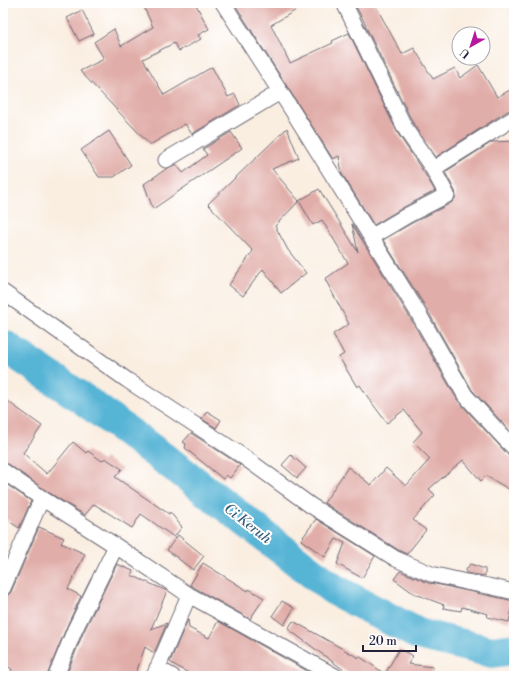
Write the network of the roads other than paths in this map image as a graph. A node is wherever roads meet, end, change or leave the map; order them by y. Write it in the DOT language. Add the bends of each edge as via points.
graph roads {
  1 [pos="223,3"];
  2 [pos="344,3"];
  3 [pos="280,92"];
  4 [pos="514,118"];
  5 [pos="166,160"];
  6 [pos="433,169"];
  7 [pos="371,237"];
  8 [pos="3,292"];
  9 [pos="514,448"];
  10 [pos="3,471"];
  11 [pos="43,499"];
  12 [pos="116,546"];
  13 [pos="8,562"];
  14 [pos="3,588"];
  15 [pos="514,592"];
  16 [pos="189,595"];
  17 [pos="156,672"];
  18 [pos="56,676"];
  19 [pos="172,676"];
  20 [pos="335,676"];
  1 -- 3 [label="street"];
  2 -- 6 [label="street" via="406,130"];
  3 -- 5 [label="street"];
  3 -- 7 [label="street"];
  4 -- 6 [label="street"];
  6 -- 7 [label="street" via="447,195"];
  7 -- 9 [label="street" via="465,395"];
  8 -- 15 [label="street" via="310,505 396,559 431,574"];
  10 -- 11 [label="street"];
  11 -- 12 [label="street"];
  11 -- 13 [label="street"];
  12 -- 16 [label="street"];
  12 -- 18 [label="street" via="75,629"];
  13 -- 14 [label="street"];
  16 -- 17 [label="street"];
  16 -- 20 [label="street"];
  17 -- 19 [label="street"];
}
